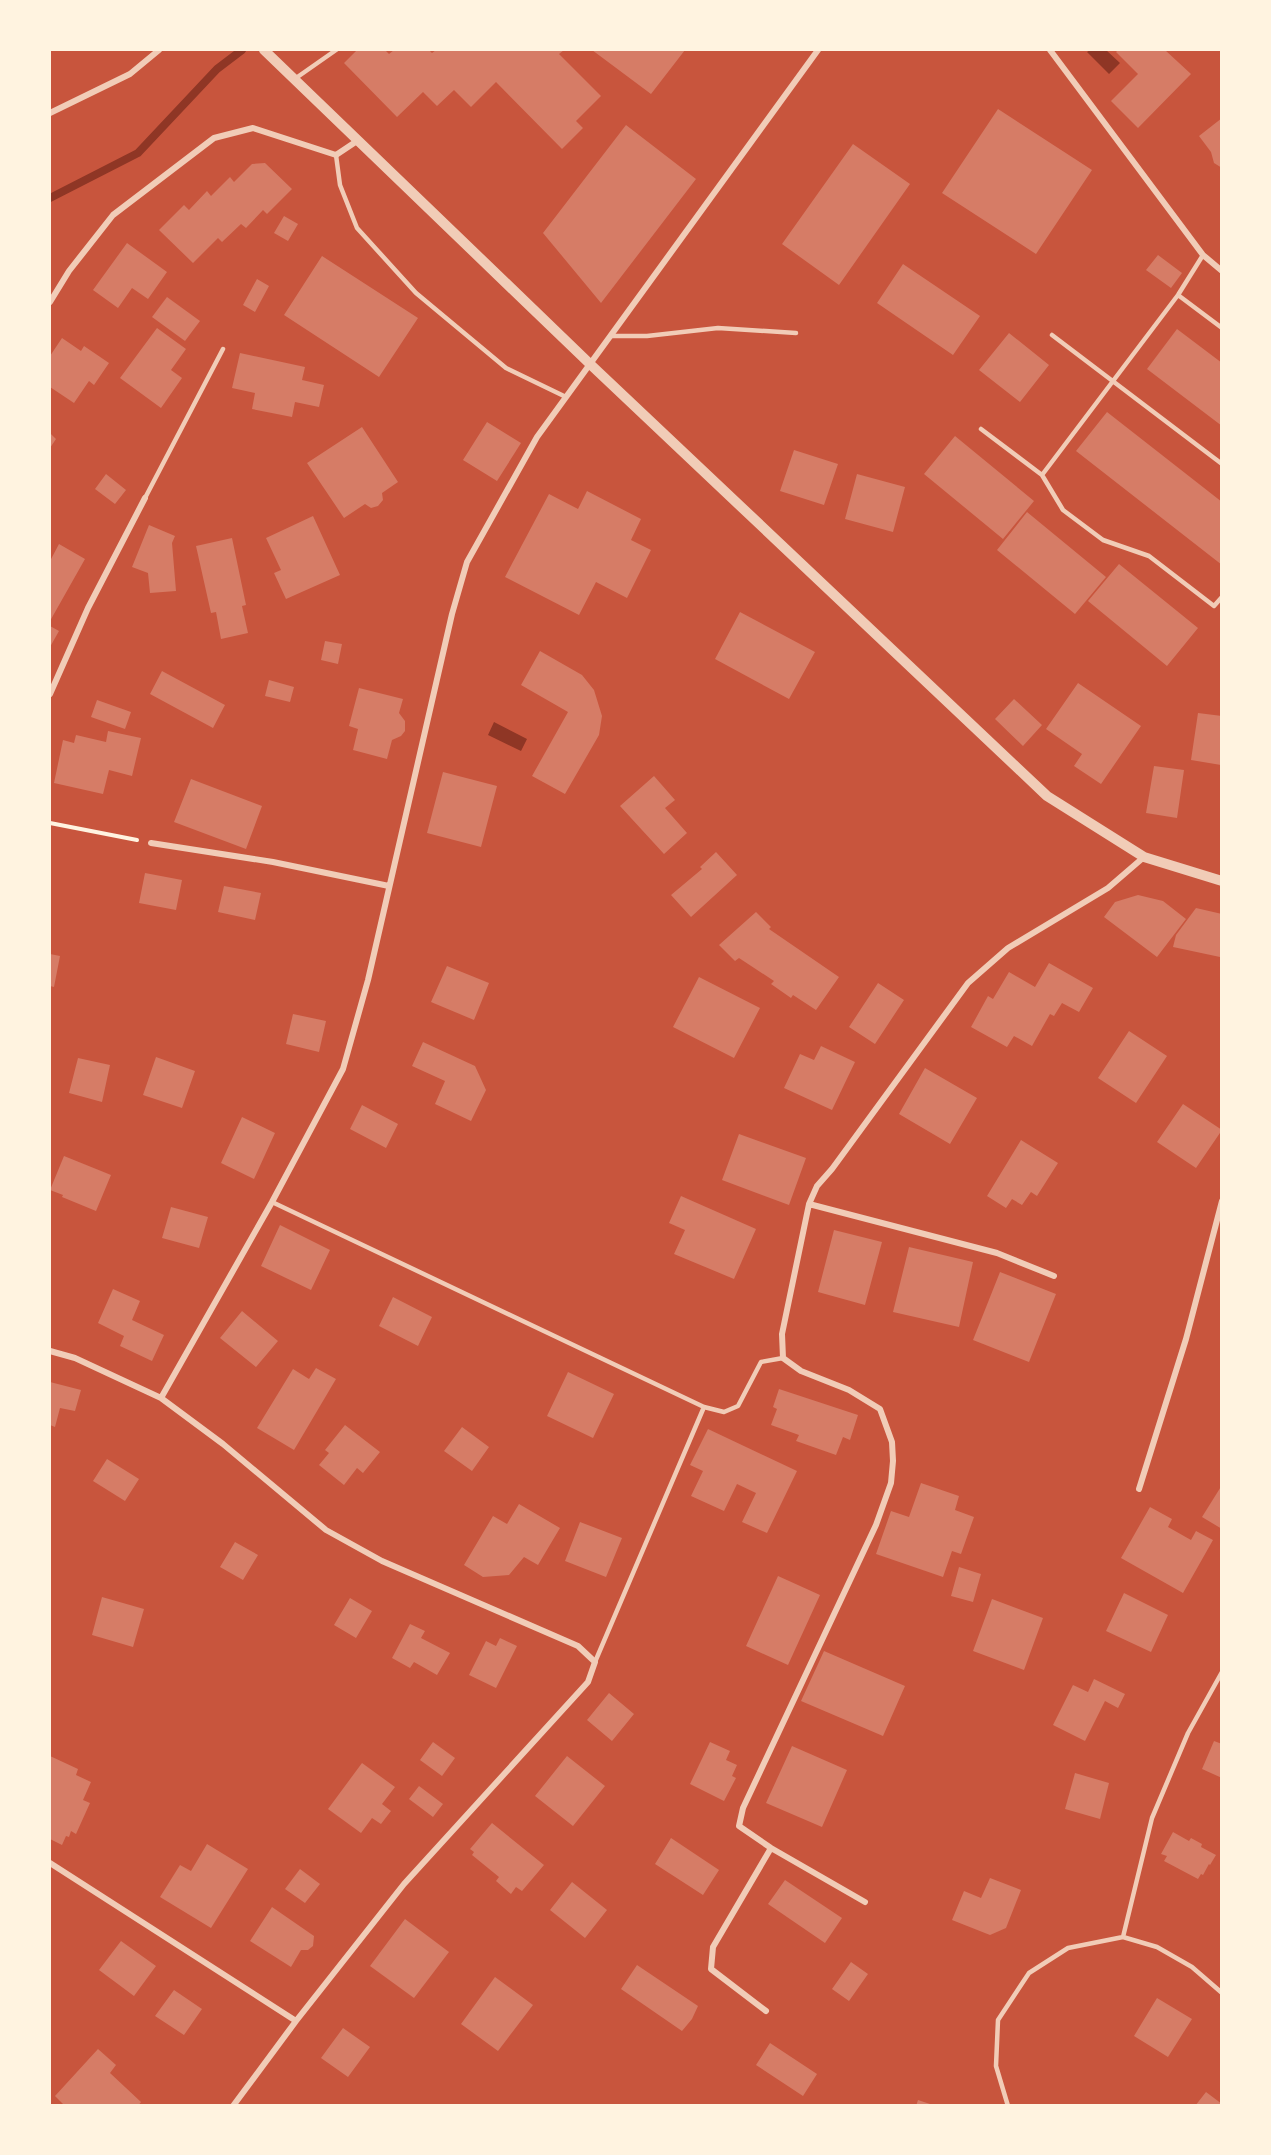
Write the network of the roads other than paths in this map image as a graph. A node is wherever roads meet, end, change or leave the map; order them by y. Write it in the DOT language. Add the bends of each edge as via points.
graph roads {
  1 [pos="159,50"];
  2 [pos="264,50"];
  3 [pos="336,50"];
  4 [pos="818,50"];
  5 [pos="1050,50"];
  6 [pos="293,79"];
  7 [pos="50,113"];
  8 [pos="357,141"];
  9 [pos="336,155"];
  10 [pos="1203,255"];
  11 [pos="1221,271"];
  12 [pos="1178,296"];
  13 [pos="50,302"];
  14 [pos="1221,328"];
  15 [pos="796,333"];
  16 [pos="1052,335"];
  17 [pos="610,336"];
  18 [pos="223,349"];
  19 [pos="590,364"];
  20 [pos="1113,382"];
  21 [pos="566,397"];
  22 [pos="981,429"];
  23 [pos="1221,464"];
  24 [pos="1042,475"];
  25 [pos="145,498"];
  26 [pos="1221,597"];
  27 [pos="50,694"];
  28 [pos="152,843"];
  29 [pos="1144,856"];
  30 [pos="1221,881"];
  31 [pos="390,886"];
  32 [pos="1221,1201"];
  33 [pos="272,1202"];
  34 [pos="809,1204"];
  35 [pos="1053,1276"];
  36 [pos="50,1351"];
  37 [pos="783,1358"];
  38 [pos="161,1398"];
  39 [pos="704,1407"];
  40 [pos="1139,1489"];
  41 [pos="596,1662"];
  42 [pos="1221,1672"];
  43 [pos="771,1848"];
  44 [pos="50,1863"];
  45 [pos="865,1902"];
  46 [pos="1123,1937"];
  47 [pos="1221,1993"];
  48 [pos="766,2011"];
  49 [pos="296,2021"];
  50 [pos="232,2106"];
  51 [pos="1008,2106"];
  1 -- 7 [label="street" via="130,74"];
  2 -- 6 [label="street"];
  3 -- 6 [label="lane"];
  4 -- 17 [label="street"];
  5 -- 10 [label="street"];
  6 -- 8 [label="street"];
  8 -- 9 [label="street"];
  8 -- 19 [label="street"];
  9 -- 13 [label="street" via="253,128 214,138 113,215"];
  9 -- 21 [label="lane" via="340,185 357,228 416,294 506,368"];
  10 -- 11 [label="street"];
  10 -- 12 [label="lane"];
  12 -- 14 [label="lane"];
  12 -- 20 [label="lane"];
  15 -- 17 [label="lane" via="718,328"];
  16 -- 20 [label="lane"];
  17 -- 19 [label="street"];
  18 -- 25 [label="lane"];
  19 -- 21 [label="street"];
  19 -- 29 [label="street" via="1047,796"];
  20 -- 23 [label="lane"];
  20 -- 24 [label="lane"];
  21 -- 31 [label="street" via="537,437 468,562 452,614"];
  22 -- 24 [label="lane"];
  24 -- 26 [label="lane" via="1063,510 1103,540 1149,556 1214,606"];
  25 -- 27 [label="street" via="88,608"];
  28 -- 31 [label="street"];
  29 -- 30 [label="street"];
  29 -- 34 [label="street" via="1108,888 1008,948 968,983 818,1186"];
  31 -- 33 [label="street" via="343,1069"];
  32 -- 40 [label="street" via="1186,1339"];
  33 -- 38 [label="street"];
  33 -- 39 [label="lane"];
  34 -- 35 [label="street" via="998,1253"];
  34 -- 37 [label="street" via="782,1334"];
  36 -- 38 [label="street" via="75,1358"];
  37 -- 39 [label="lane" via="761,1362 738,1406 724,1412"];
  37 -- 43 [label="street" via="801,1371 849,1390 880,1409 892,1442 893,1461 891,1483 876,1525 743,1808 739,1826"];
  38 -- 41 [label="street" via="326,1530 382,1561 578,1646"];
  39 -- 41 [label="lane"];
  41 -- 49 [label="street" via="588,1682 404,1884"];
  42 -- 46 [label="lane" via="1188,1733 1152,1818"];
  43 -- 45 [label="street"];
  43 -- 48 [label="street" via="713,1947 711,1969"];
  44 -- 49 [label="street"];
  46 -- 47 [label="lane" via="1156,1947 1192,1967"];
  46 -- 51 [label="lane" via="1068,1948 1029,1973 998,2020 996,2066"];
  49 -- 50 [label="street"];
}
